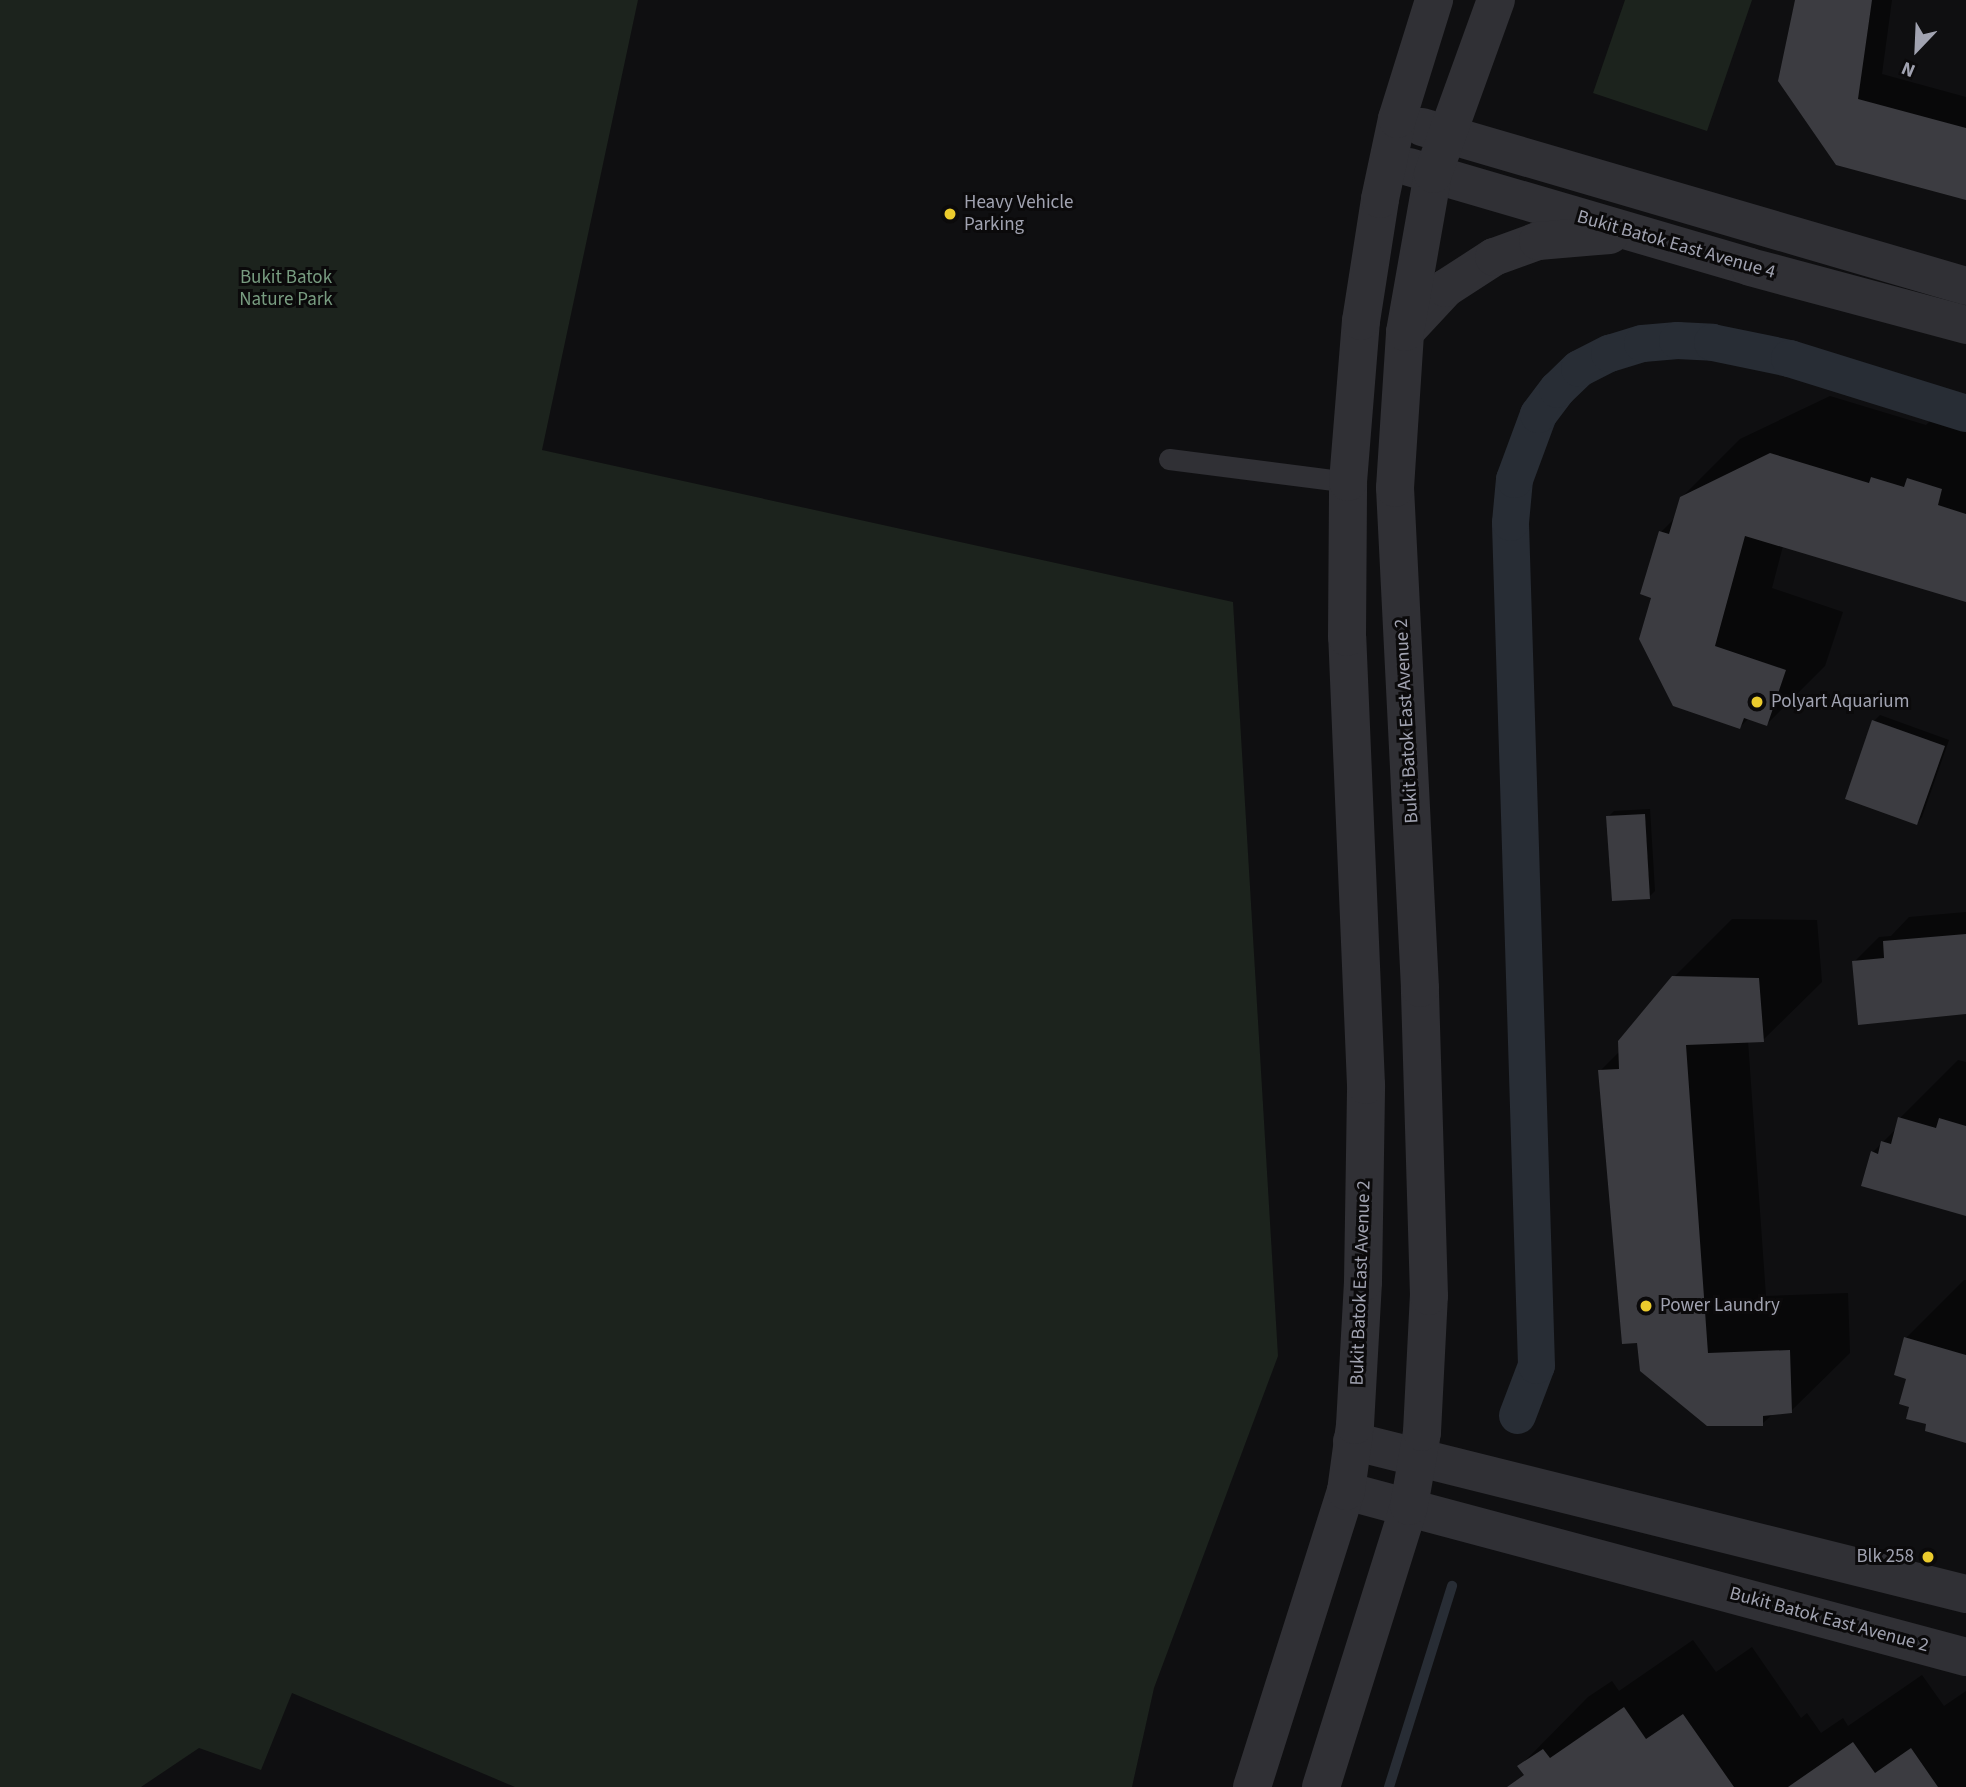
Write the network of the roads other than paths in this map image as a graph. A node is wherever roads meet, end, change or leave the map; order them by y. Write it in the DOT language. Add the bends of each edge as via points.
graph roads {
  1 [pos="1434,0"];
  2 [pos="1496,0"];
  3 [pos="1397,119"];
  4 [pos="1446,134"];
  5 [pos="1387,160"];
  6 [pos="1433,174"];
  7 [pos="1633,233"];
  8 [pos="1966,286"];
  9 [pos="1966,325"];
  10 [pos="1405,332"];
  11 [pos="1169,459"];
  12 [pos="1348,482"];
  13 [pos="1352,1441"];
  14 [pos="1418,1456"];
  15 [pos="1346,1491"];
  16 [pos="1409,1506"];
  17 [pos="1966,1594"];
  18 [pos="1966,1657"];
  19 [pos="1252,1787"];
  20 [pos="1321,1787"];
  1 -- 3 [label="street, Bukit Batok East Avenue 2"];
  2 -- 4 [label="street, Bukit Batok East Avenue 2"];
  3 -- 4 [label="street, Bukit Batok East Avenue 4"];
  3 -- 5 [label="street, Bukit Batok East Avenue 2"];
  4 -- 6 [label="street, Bukit Batok East Avenue 2"];
  4 -- 8 [label="street, Bukit Batok East Avenue 4"];
  5 -- 6 [label="street, Bukit Batok East Avenue 4"];
  5 -- 12 [label="street, Bukit Batok East Avenue 2" via="1361,321"];
  6 -- 7 [label="street, Bukit Batok East Avenue 4"];
  6 -- 10 [label="street, Bukit Batok East Avenue 2"];
  7 -- 9 [label="street, Bukit Batok East Avenue 4"];
  7 -- 10 [label="street" via="1538,241 1494,257 1446,288"];
  10 -- 14 [label="street, Bukit Batok East Avenue 2" via="1395,488 1420,988 1429,1296"];
  11 -- 12 [label="lane"];
  12 -- 13 [label="street, Bukit Batok East Avenue 2" via="1348,637 1366,1085 1363,1282"];
  13 -- 14 [label="street"];
  13 -- 15 [label="street, Bukit Batok East Avenue 2"];
  14 -- 16 [label="street, Bukit Batok East Avenue 2"];
  14 -- 17 [label="street"];
  15 -- 16 [label="street, Bukit Batok East Avenue 2"];
  15 -- 19 [label="street, Bukit Batok East Avenue 2"];
  16 -- 18 [label="street, Bukit Batok East Avenue 2"];
  16 -- 20 [label="street, Bukit Batok East Avenue 2"];
}
